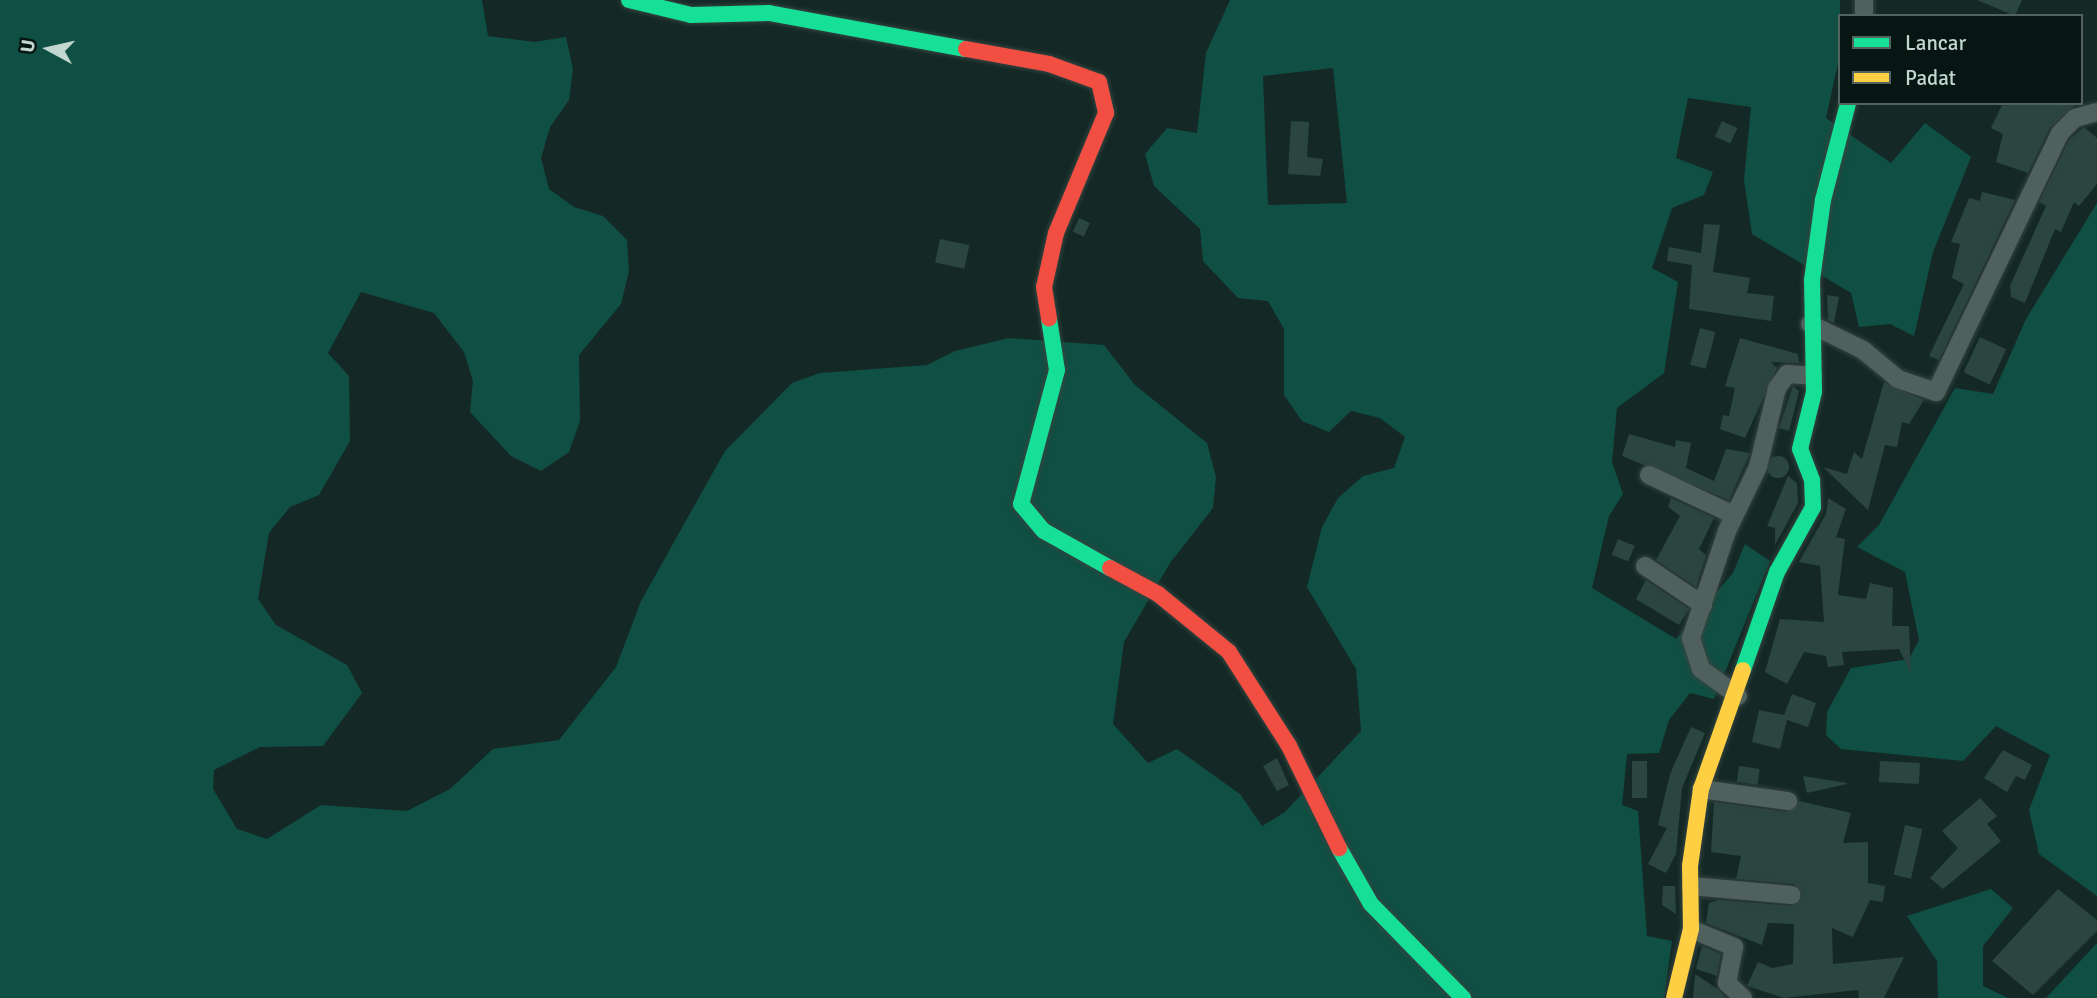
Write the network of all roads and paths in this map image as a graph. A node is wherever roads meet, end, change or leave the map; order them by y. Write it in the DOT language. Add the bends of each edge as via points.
graph roads {
  1 [pos="629,0"];
  2 [pos="1848,105"];
  3 [pos="2097,112"];
  4 [pos="1810,324"];
  5 [pos="1812,376"];
  6 [pos="1648,475"];
  7 [pos="1734,515"];
  8 [pos="1645,566"];
  9 [pos="1703,605"];
  10 [pos="1738,696"];
  11 [pos="1701,789"];
  12 [pos="1788,801"];
  13 [pos="1691,886"];
  14 [pos="1792,895"];
  15 [pos="1691,929"];
  16 [pos="1463,998"];
  17 [pos="1674,998"];
  18 [pos="1742,998"];
  1 -- 16 [label="street" via="691,15 769,13 1049,64 1099,82 1106,113 1056,233 1044,287 1057,370 1021,504 1044,531 1158,594 1229,652 1290,746 1311,800 1365,895 1424,965"];
  2 -- 4 [label="street" via="1816,240"];
  3 -- 4 [label="street" via="2075,118 2060,133 1936,392 1898,379 1863,350"];
  4 -- 5 [label="street"];
  5 -- 7 [label="street" via="1782,377 1758,467"];
  5 -- 10 [label="street" via="1813,407 1800,449 1812,480 1813,507 1777,572"];
  6 -- 7 [label="street"];
  7 -- 9 [label="street"];
  8 -- 9 [label="street"];
  9 -- 10 [label="street" via="1689,647 1717,686"];
  10 -- 11 [label="street"];
  11 -- 12 [label="street"];
  11 -- 13 [label="street"];
  13 -- 14 [label="street"];
  13 -- 15 [label="street"];
  15 -- 17 [label="street"];
  15 -- 18 [label="street" via="1734,947 1727,983"];
}
